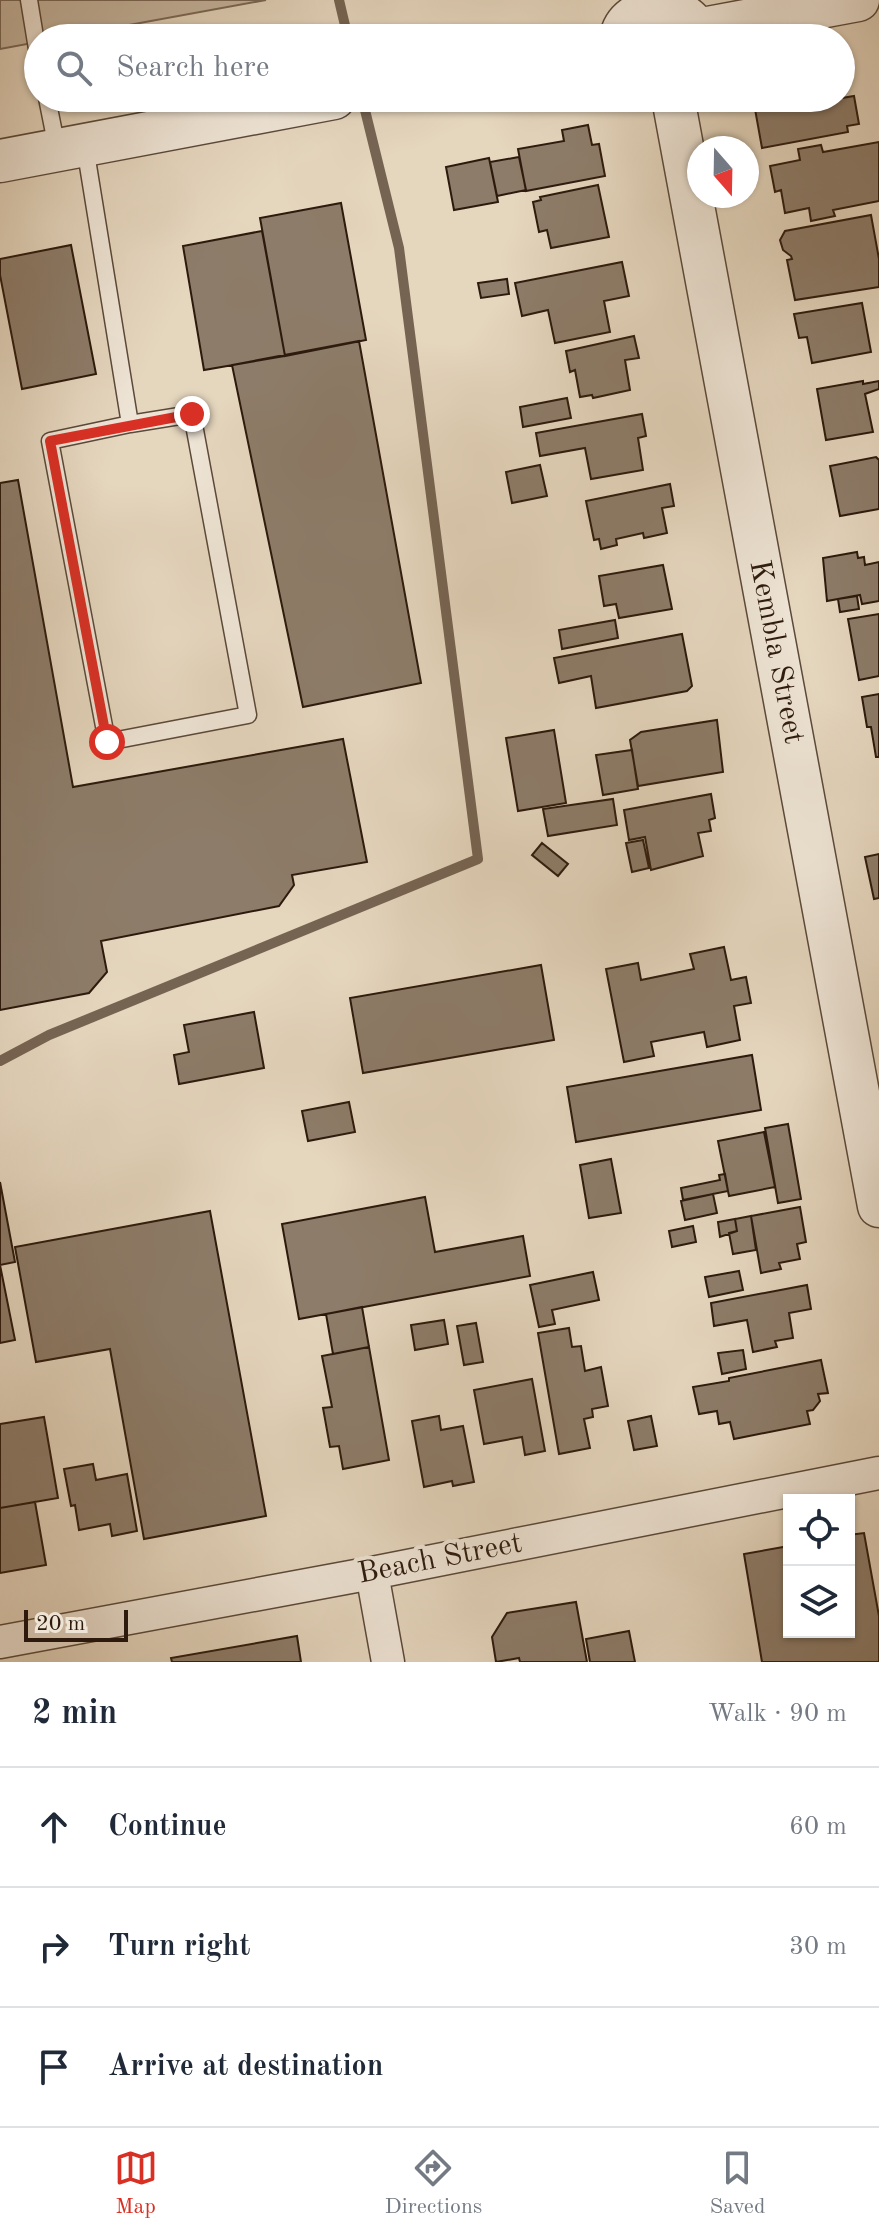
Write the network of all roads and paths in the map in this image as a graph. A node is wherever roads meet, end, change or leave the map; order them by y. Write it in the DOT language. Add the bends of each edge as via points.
graph roads {
  1 [pos="29,0"];
  2 [pos="858,0"];
  3 [pos="33,24"];
  4 [pos="624,24"];
  5 [pos="694,24"];
  6 [pos="745,24"];
  7 [pos="54,112"];
  8 [pos="261,112"];
  9 [pos="676,112"];
  10 [pos="71,148"];
  11 [pos="0,161"];
  12 [pos="130,424"];
  13 [pos="879,1206"];
  14 [pos="879,1473"];
  15 [pos="372,1573"];
  16 [pos="0,1642"];
  17 [pos="388,1662"];
  1 -- 3 [label="lane"];
  2 -- 6 [label="street"];
  4 -- 5 [label="street" via="634,11 657,2 682,8"];
  7 -- 10 [label="lane"];
  8 -- 10 [label="street"];
  9 -- 13 [label="street, Kembla Street"];
  10 -- 11 [label="street"];
  10 -- 12 [label="lane"];
  12 -- 12 [label="lane" via="192,414 248,715 107,742 50,441"];
  14 -- 15 [label="street, Beach Street"];
  15 -- 16 [label="street, Beach Street"];
  15 -- 17 [label="street"];
}
